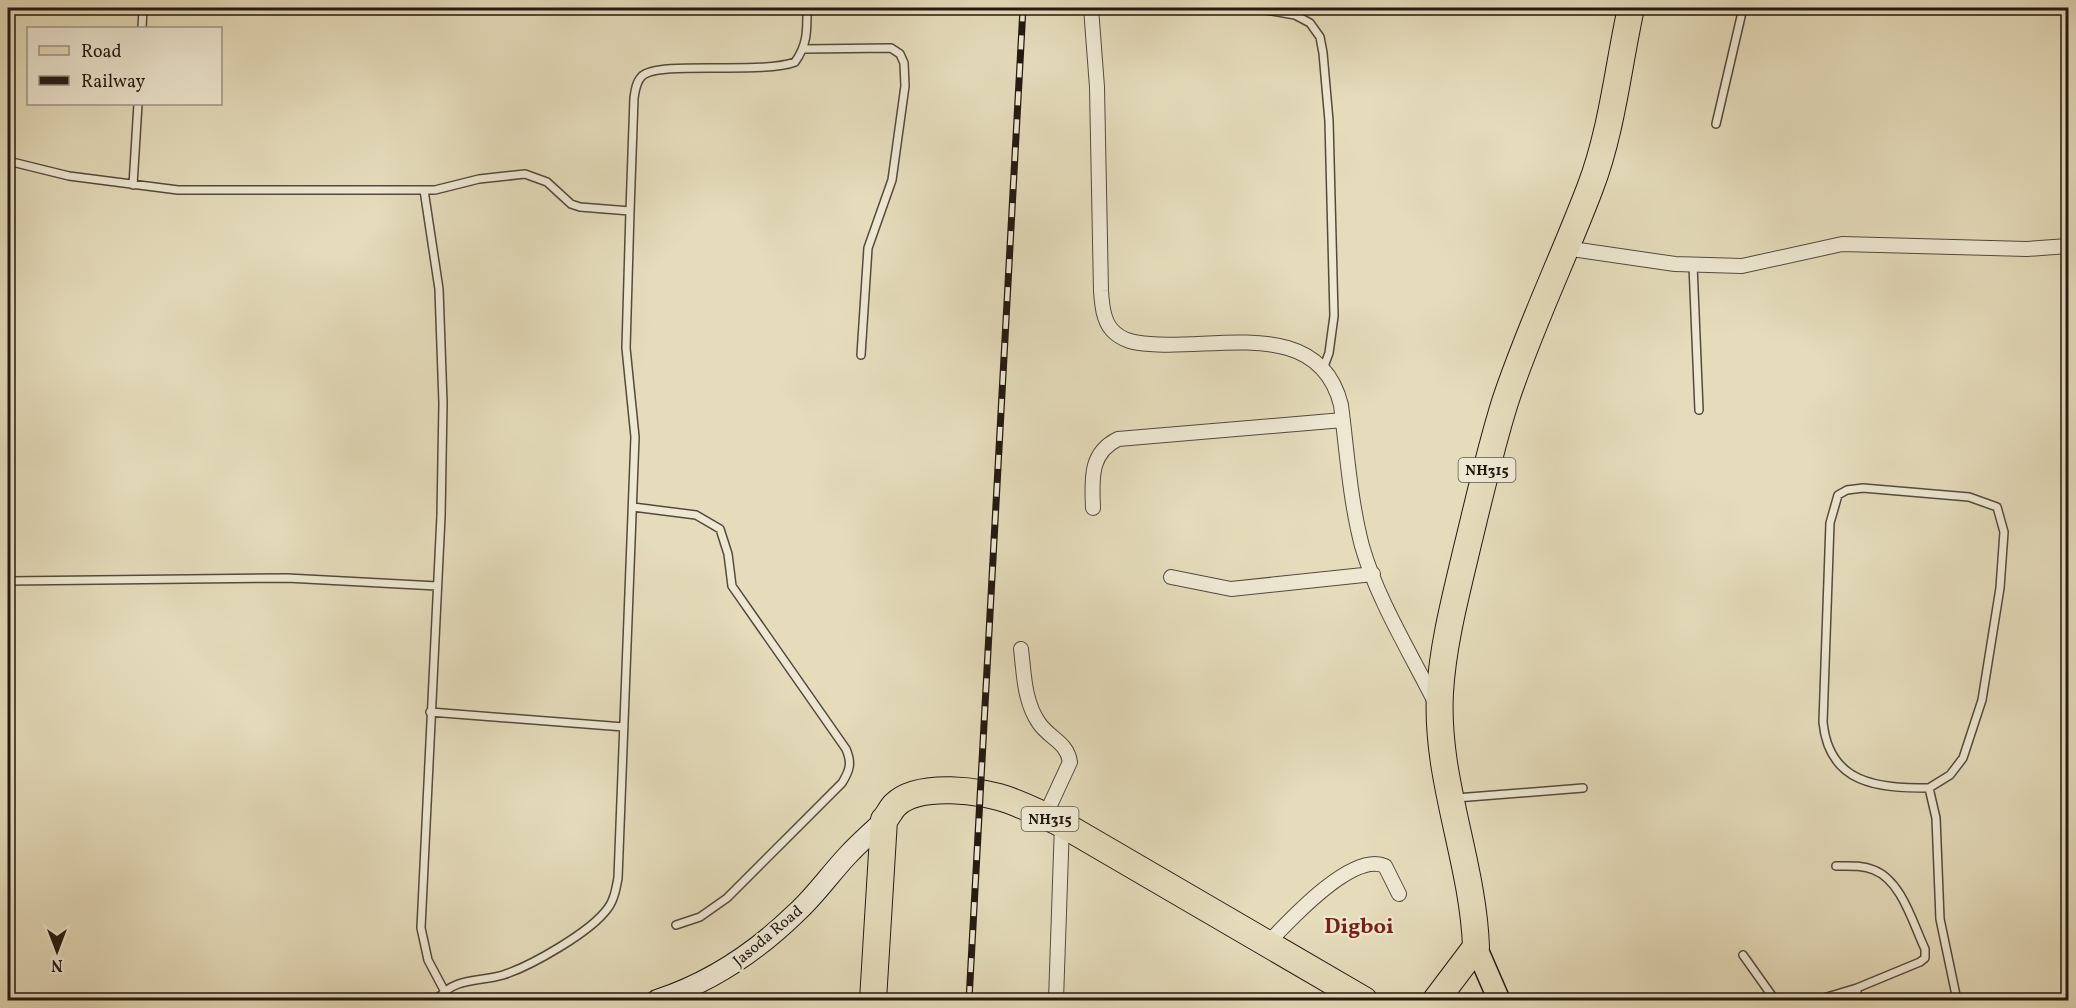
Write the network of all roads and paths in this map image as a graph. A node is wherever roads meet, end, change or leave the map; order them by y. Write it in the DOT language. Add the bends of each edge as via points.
graph roads {
  1 [pos="144,8"];
  2 [pos="807,8"];
  3 [pos="1091,8"];
  4 [pos="1254,8"];
  5 [pos="1630,8"];
  6 [pos="1743,8"];
  7 [pos="142,27"];
  8 [pos="804,49"];
  9 [pos="138,105"];
  10 [pos="1716,124"];
  11 [pos="8,161"];
  12 [pos="133,184"];
  13 [pos="424,190"];
  14 [pos="630,211"];
  15 [pos="2068,246"];
  16 [pos="1565,248"];
  17 [pos="1693,265"];
  18 [pos="861,355"];
  19 [pos="1323,369"];
  20 [pos="1699,410"];
  21 [pos="1343,420"];
  22 [pos="633,507"];
  23 [pos="1093,508"];
  24 [pos="1373,574"];
  25 [pos="1171,577"];
  26 [pos="8,580"];
  27 [pos="437,586"];
  28 [pos="1021,649"];
  29 [pos="430,712"];
  30 [pos="1441,714"];
  31 [pos="624,726"];
  32 [pos="1583,788"];
  33 [pos="1929,788"];
  34 [pos="1450,799"];
  35 [pos="884,820"];
  36 [pos="1053,820"];
  37 [pos="1836,866"];
  38 [pos="1399,894"];
  39 [pos="676,925"];
  40 [pos="1267,944"];
  41 [pos="1476,947"];
  42 [pos="1743,955"];
  43 [pos="1857,988"];
  44 [pos="445,992"];
  45 [pos="437,1000"];
  46 [pos="657,1000"];
  47 [pos="873,1000"];
  48 [pos="1056,1000"];
  49 [pos="1364,1000"];
  50 [pos="1436,1000"];
  51 [pos="1499,1000"];
  52 [pos="1775,1000"];
  53 [pos="1816,1000"];
  54 [pos="1857,1000"];
  55 [pos="1957,1000"];
  1 -- 7 [label="lane"];
  2 -- 8 [label="lane"];
  3 -- 19 [label="street" via="1097,87 1101,291 1110,328 1122,339 1140,343 1257,343 1284,347 1306,354"];
  4 -- 19 [label="lane" via="1295,15 1310,23 1320,37 1329,121 1334,316"];
  5 -- 16 [label="highway, NH315" via="1604,142"];
  6 -- 10 [label="lane"];
  8 -- 14 [label="lane" via="795,62 782,67 660,70 642,76 634,98"];
  8 -- 18 [label="lane" via="891,48 904,63 905,86 892,180 866,265"];
  9 -- 12 [label="lane"];
  11 -- 12 [label="lane" via="69,176"];
  12 -- 13 [label="lane" via="178,190"];
  13 -- 14 [label="lane" via="525,174 537,176 571,204"];
  13 -- 27 [label="lane" via="438,279 443,350"];
  14 -- 22 [label="lane" via="626,348 635,437"];
  15 -- 17 [label="street" via="2027,249 1842,244 1742,266"];
  16 -- 17 [label="street"];
  16 -- 30 [label="highway, NH315" via="1506,401 1485,475 1446,645"];
  17 -- 20 [label="lane"];
  19 -- 21 [label="street" via="1337,388"];
  21 -- 23 [label="street" via="1118,439 1101,450 1095,462"];
  21 -- 24 [label="street" via="1355,517"];
  22 -- 31 [label="lane"];
  22 -- 39 [label="lane" via="696,515 720,529 732,586 851,761 842,783 727,898 700,917"];
  24 -- 25 [label="street" via="1231,589"];
  24 -- 30 [label="street"];
  26 -- 27 [label="lane" via="287,578"];
  27 -- 29 [label="lane"];
  28 -- 36 [label="street" via="1031,707 1047,732 1065,746 1070,762"];
  29 -- 31 [label="lane"];
  29 -- 44 [label="lane" via="421,928 428,960"];
  30 -- 34 [label="highway, NH315"];
  31 -- 44 [label="lane" via="618,878 608,908 596,921 530,965 468,980"];
  32 -- 34 [label="lane"];
  33 -- 33 [label="lane" via="1950,775 1963,758 1982,700 2000,588 2002,518 1997,507 1969,497 1847,490 1838,495 1830,523 1825,742 1832,756 1855,777 1877,786"];
  33 -- 55 [label="lane" via="1935,818 1940,919"];
  34 -- 41 [label="highway, NH315" via="1473,902"];
  35 -- 36 [label="highway, NH315" via="894,805 907,796 940,791 981,793 1010,800"];
  35 -- 46 [label="street, Jasoda Road" via="797,913 766,939 727,968"];
  35 -- 47 [label="highway"];
  36 -- 40 [label="highway, NH315"];
  36 -- 48 [label="street"];
  37 -- 43 [label="lane" via="1875,870 1887,878 1897,890 1925,949 1920,962"];
  38 -- 40 [label="street" via="1385,866 1374,864 1335,880"];
  40 -- 49 [label="highway, NH315"];
  41 -- 50 [label="highway"];
  41 -- 51 [label="main road"];
  42 -- 52 [label="lane"];
  43 -- 53 [label="lane"];
  43 -- 54 [label="lane"];
  44 -- 45 [label="lane"];
}
